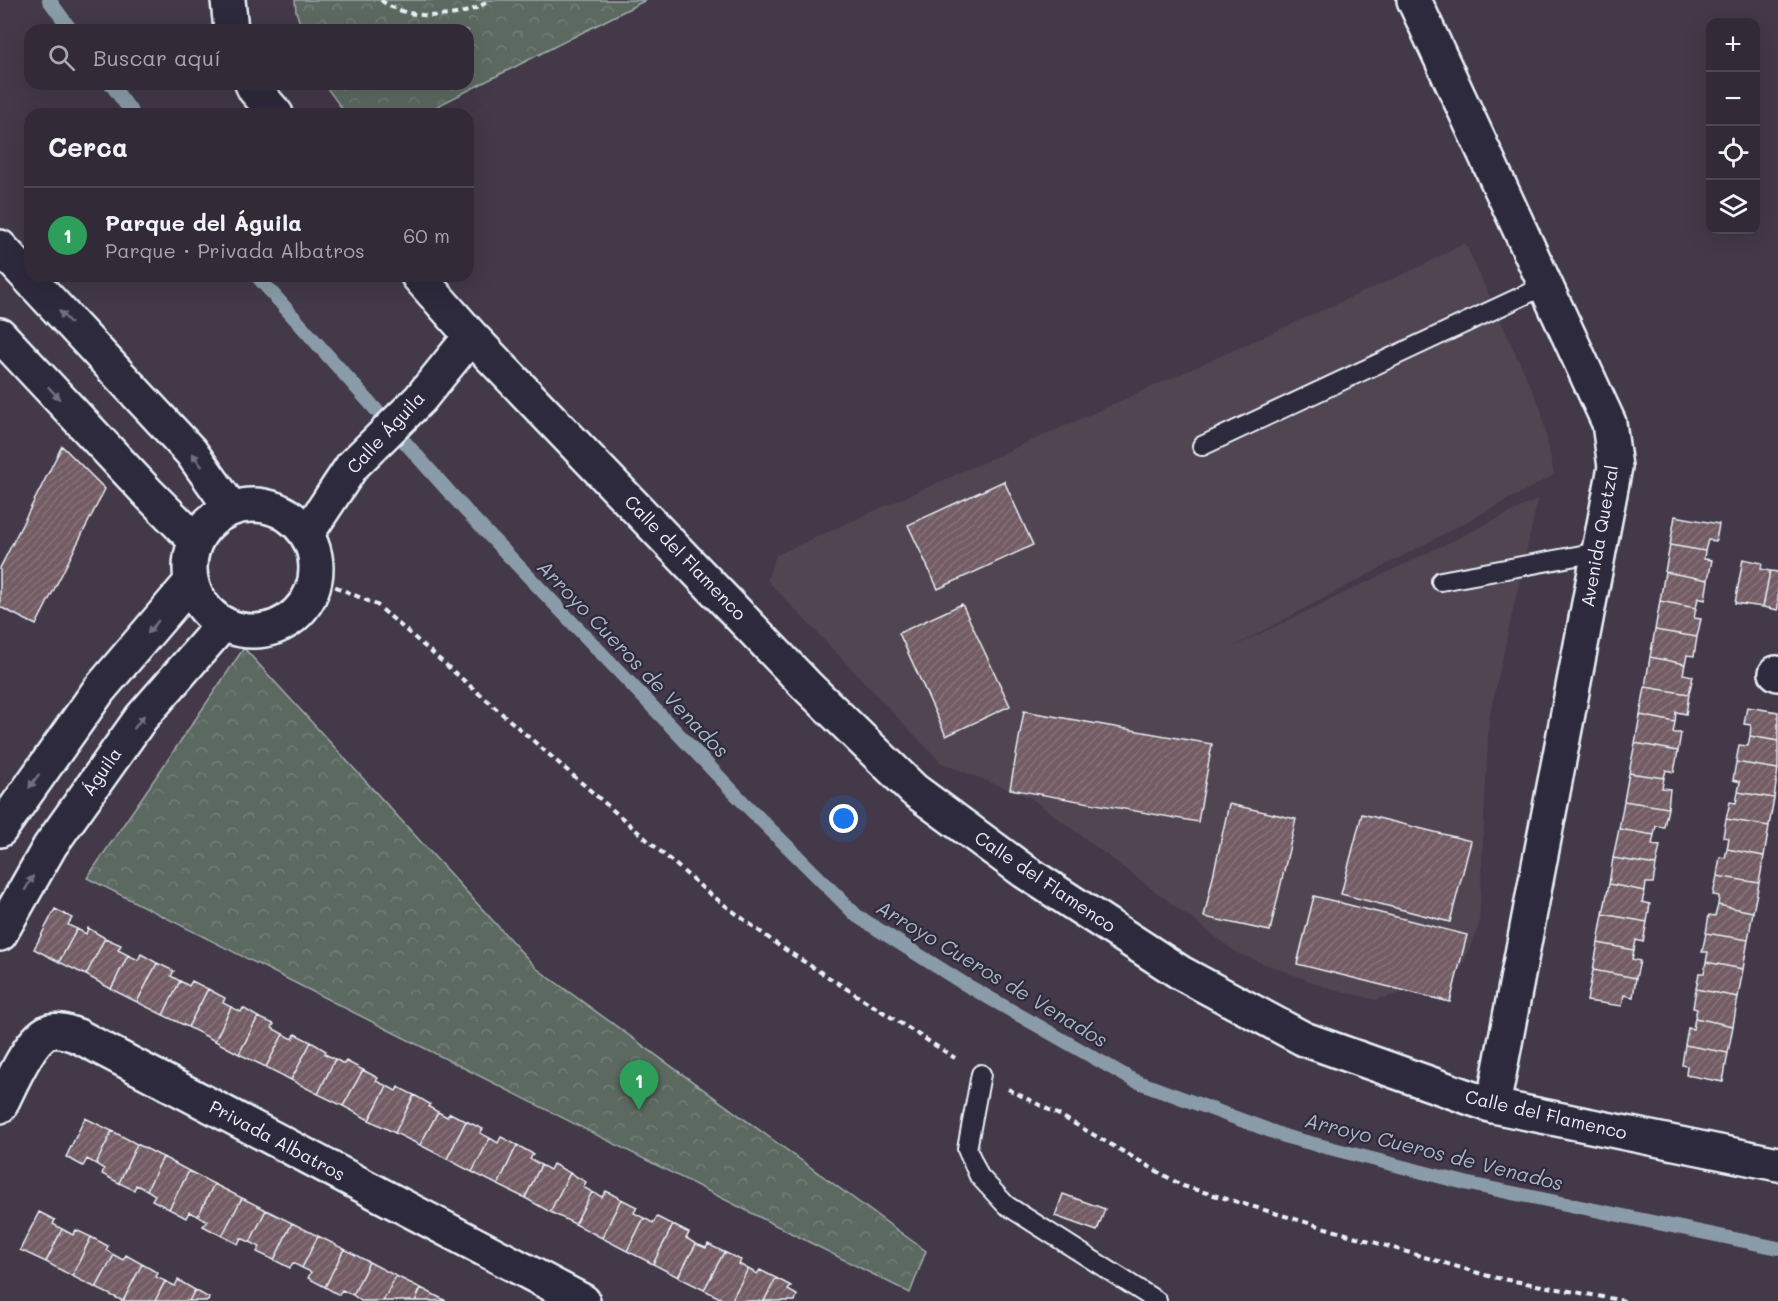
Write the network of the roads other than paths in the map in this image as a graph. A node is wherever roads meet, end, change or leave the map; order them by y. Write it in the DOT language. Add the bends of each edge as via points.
graph roads {
  1 [pos="228,0"];
  2 [pos="1414,0"];
  3 [pos="230,24"];
  4 [pos="255,90"];
  5 [pos="271,108"];
  6 [pos="0,247"];
  7 [pos="24,273"];
  8 [pos="33,282"];
  9 [pos="423,282"];
  10 [pos="1546,285"];
  11 [pos="0,335"];
  12 [pos="471,336"];
  13 [pos="1202,446"];
  14 [pos="231,508"];
  15 [pos="307,534"];
  16 [pos="195,540"];
  17 [pos="1598,552"];
  18 [pos="1441,581"];
  19 [pos="191,582"];
  20 [pos="223,624"];
  21 [pos="0,830"];
  22 [pos="0,934"];
  23 [pos="981,1074"];
  24 [pos="0,1106"];
  25 [pos="1492,1106"];
  26 [pos="1778,1164"];
  27 [pos="583,1301"];
  28 [pos="1157,1301"];
  1 -- 3 [label="street"];
  2 -- 10 [label="street, Avenida Quetzal"];
  4 -- 5 [label="street"];
  7 -- 6 [label="street, one-way"];
  14 -- 8 [label="street, one-way" via="191,452"];
  9 -- 12 [label="street, Calle del Flamenco"];
  10 -- 13 [label="lane"];
  10 -- 17 [label="street, Avenida Quetzal" via="1609,423 1615,467"];
  11 -- 16 [label="street, one-way"];
  12 -- 15 [label="street, Calle Águila" via="420,399 352,466"];
  12 -- 25 [label="street, Calle del Flamenco" via="807,685 914,790 1034,877 1181,973 1252,1012 1304,1039"];
  14 -- 15 [label="street" via="260,504 287,514"];
  14 -- 16 [label="street" via="210,520"];
  15 -- 20 [label="street" via="315,555 316,578 307,600 291,618 270,629 246,631"];
  16 -- 19 [label="street" via="189,561"];
  17 -- 18 [label="lane"];
  17 -- 25 [label="street, Avenida Quetzal"];
  19 -- 20 [label="street" via="202,607"];
  19 -- 21 [label="street, one-way" via="99,690"];
  22 -- 20 [label="street, Águila, one-way" via="50,846 141,718"];
  23 -- 28 [label="lane" via="967,1149 979,1176 1006,1205"];
  24 -- 27 [label="street, Privada Albatros" via="34,1044 48,1032 61,1030"];
  25 -- 26 [label="street, Calle del Flamenco"];
}
